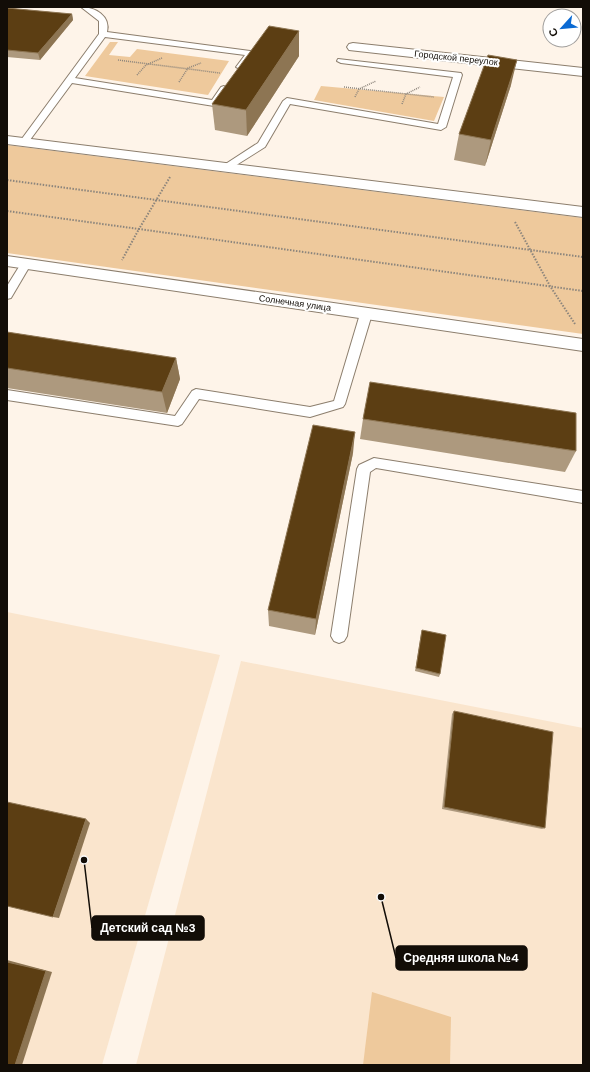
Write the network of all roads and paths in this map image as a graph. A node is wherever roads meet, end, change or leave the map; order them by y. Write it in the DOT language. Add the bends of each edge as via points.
graph roads {
  1 [pos="85,7"];
  2 [pos="103,34"];
  3 [pos="191,46"];
  4 [pos="353,47"];
  5 [pos="230,50"];
  6 [pos="118,60"];
  7 [pos="340,61"];
  8 [pos="148,63"];
  9 [pos="188,68"];
  10 [pos="404,69"];
  11 [pos="583,72"];
  12 [pos="445,74"];
  13 [pos="233,78"];
  14 [pos="69,80"];
  15 [pos="344,87"];
  16 [pos="359,88"];
  17 [pos="124,89"];
  18 [pos="406,94"];
  19 [pos="170,96"];
  20 [pos="450,99"];
  21 [pos="348,111"];
  22 [pos="395,120"];
  23 [pos="7,140"];
  24 [pos="24,142"];
  25 [pos="179,161"];
  26 [pos="227,167"];
  27 [pos="7,180"];
  28 [pos="156,199"];
  29 [pos="504,202"];
  30 [pos="7,211"];
  31 [pos="583,212"];
  32 [pos="139,229"];
  33 [pos="530,250"];
  34 [pos="583,257"];
  35 [pos="7,261"];
  36 [pos="26,264"];
  37 [pos="113,277"];
  38 [pos="550,286"];
  39 [pos="583,291"];
  40 [pos="7,296"];
  41 [pos="366,314"];
  42 [pos="581,337"];
  43 [pos="7,395"];
  44 [pos="583,497"];
  45 [pos="339,636"];
  1 -- 2 [label="lane" via="103,20"];
  2 -- 3 [label="lane"];
  2 -- 14 [label="lane"];
  3 -- 5 [label="lane"];
  3 -- 8 [label="path"];
  4 -- 11 [label="street, Городской переулок"];
  5 -- 9 [label="path"];
  5 -- 13 [label="lane" via="250,53"];
  6 -- 8 [label="path"];
  7 -- 10 [label="lane"];
  8 -- 9 [label="path"];
  8 -- 17 [label="path"];
  9 -- 13 [label="path"];
  9 -- 19 [label="path"];
  10 -- 12 [label="lane"];
  10 -- 16 [label="path"];
  12 -- 18 [label="path"];
  12 -- 20 [label="lane" via="458,75"];
  13 -- 19 [label="lane" via="214,103"];
  14 -- 17 [label="lane"];
  14 -- 24 [label="lane"];
  15 -- 16 [label="path"];
  16 -- 18 [label="path"];
  16 -- 21 [label="path"];
  17 -- 19 [label="lane"];
  18 -- 20 [label="path"];
  18 -- 22 [label="path"];
  20 -- 22 [label="lane" via="441,128"];
  21 -- 22 [label="lane"];
  21 -- 26 [label="lane" via="287,101 262,145"];
  23 -- 24 [label="street"];
  24 -- 25 [label="street"];
  25 -- 26 [label="street"];
  25 -- 28 [label="path"];
  26 -- 29 [label="street"];
  27 -- 28 [label="path"];
  28 -- 32 [label="path"];
  28 -- 33 [label="path"];
  29 -- 31 [label="street"];
  29 -- 33 [label="path"];
  30 -- 32 [label="path"];
  32 -- 37 [label="path"];
  32 -- 38 [label="path"];
  33 -- 34 [label="path"];
  33 -- 38 [label="path"];
  35 -- 36 [label="street, Солнечная улица"];
  36 -- 37 [label="street, Солнечная улица"];
  36 -- 40 [label="lane"];
  37 -- 41 [label="street, Солнечная улица"];
  38 -- 39 [label="path"];
  38 -- 42 [label="path"];
  41 -- 42 [label="street, Солнечная улица"];
  41 -- 43 [label="lane" via="340,404 310,412 196,394 178,420"];
  44 -- 45 [label="lane" via="374,463 364,469"];
}
